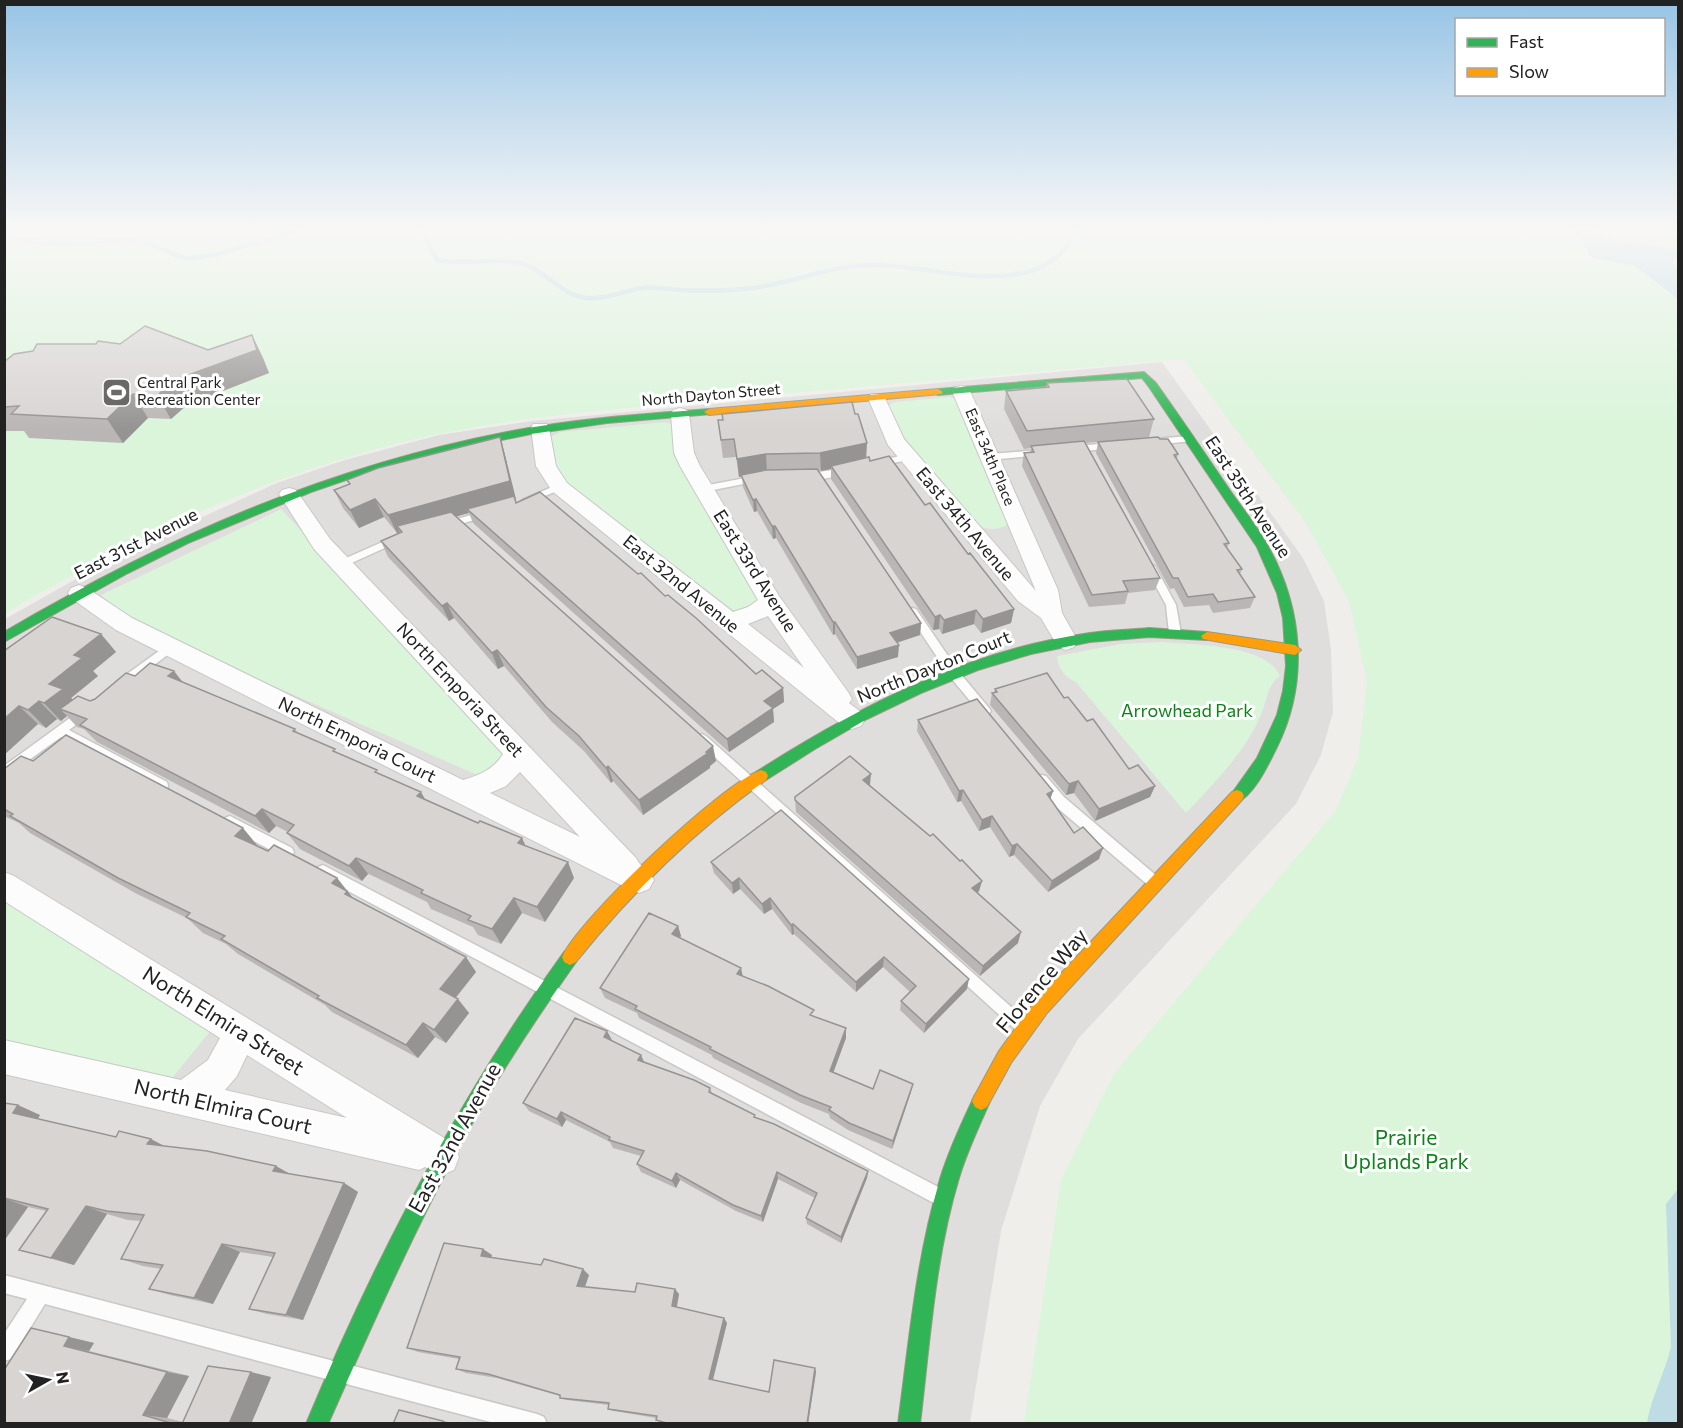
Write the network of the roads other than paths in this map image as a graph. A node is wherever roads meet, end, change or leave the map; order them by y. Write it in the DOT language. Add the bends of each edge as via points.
graph roads {
  1 [pos="1144,375"];
  2 [pos="961,391"];
  3 [pos="877,398"];
  4 [pos="681,414"];
  5 [pos="540,428"];
  6 [pos="1189,439"];
  7 [pos="1142,443"];
  8 [pos="1119,445"];
  9 [pos="1086,448"];
  10 [pos="1064,450"];
  11 [pos="1053,451"];
  12 [pos="908,457"];
  13 [pos="990,457"];
  14 [pos="1092,459"];
  15 [pos="867,466"];
  16 [pos="855,469"];
  17 [pos="767,477"];
  18 [pos="799,477"];
  19 [pos="559,487"];
  20 [pos="703,489"];
  21 [pos="289,494"];
  22 [pos="516,504"];
  23 [pos="494,512"];
  24 [pos="1019,524"];
  25 [pos="440,527"];
  26 [pos="972,531"];
  27 [pos="409,535"];
  28 [pos="1148,563"];
  29 [pos="341,564"];
  30 [pos="80,593"];
  31 [pos="771,602"];
  32 [pos="908,605"];
  33 [pos="1050,614"];
  34 [pos="728,622"];
  35 [pos="1175,633"];
  36 [pos="4,638"];
  37 [pos="1066,641"];
  38 [pos="170,647"];
  39 [pos="1295,650"];
  40 [pos="780,663"];
  41 [pos="815,665"];
  42 [pos="955,675"];
  43 [pos="852,719"];
  44 [pos="992,720"];
  45 [pos="690,728"];
  46 [pos="60,731"];
  47 [pos="518,751"];
  48 [pos="4,773"];
  49 [pos="1037,774"];
  50 [pos="751,783"];
  51 [pos="462,791"];
  52 [pos="176,793"];
  53 [pos="578,815"];
  54 [pos="218,816"];
  55 [pos="578,849"];
  56 [pos="639,880"];
  57 [pos="1156,884"];
  58 [pos="4,885"];
  59 [pos="546,990"];
  60 [pos="1025,1029"];
  61 [pos="239,1031"];
  62 [pos="4,1057"];
  63 [pos="184,1098"];
  64 [pos="441,1157"];
  65 [pos="945,1200"];
  66 [pos="4,1284"];
  67 [pos="41,1294"];
  68 [pos="4,1352"];
  69 [pos="340,1372"];
  70 [pos="317,1424"];
  71 [pos="537,1424"];
  72 [pos="909,1424"];
  1 -- 2 [label="street, North Dayton Street"];
  1 -- 6 [label="street, East 35th Avenue"];
  2 -- 3 [label="street, North Dayton Street"];
  2 -- 13 [label="street, East 34th Place"];
  3 -- 4 [label="street, North Dayton Street"];
  3 -- 12 [label="street, East 34th Avenue" via="895,441"];
  4 -- 5 [label="street, North Dayton Street"];
  4 -- 20 [label="street, East 33rd Avenue" via="684,453"];
  5 -- 19 [label="street, East 32nd Avenue" via="546,466"];
  5 -- 21 [label="street, North Dayton Street" via="398,459"];
  6 -- 7 [label="lane"];
  6 -- 39 [label="street, East 35th Avenue" via="1275,570 1287,602"];
  8 -- 9 [label="lane"];
  9 -- 10 [label="lane"];
  9 -- 14 [label="lane"];
  11 -- 13 [label="lane"];
  12 -- 15 [label="lane"];
  12 -- 26 [label="street, East 34th Avenue"];
  13 -- 24 [label="street, East 34th Place"];
  16 -- 18 [label="lane" via="824,481"];
  17 -- 20 [label="lane"];
  19 -- 22 [label="lane"];
  19 -- 34 [label="street, East 32nd Avenue"];
  20 -- 31 [label="street, East 33rd Avenue"];
  21 -- 29 [label="street, North Emporia Street" via="322,544"];
  21 -- 30 [label="street, East 31st Avenue" via="195,534"];
  23 -- 25 [label="lane" via="465,526"];
  24 -- 26 [label="street, East 34th Place" via="996,534"];
  24 -- 33 [label="street, East 34th Place" via="1047,590"];
  26 -- 33 [label="street, East 34th Avenue" via="1026,595"];
  27 -- 29 [label="lane"];
  28 -- 35 [label="lane" via="1171,605"];
  29 -- 47 [label="street, North Emporia Street"];
  30 -- 36 [label="street, East 31st Avenue"];
  30 -- 38 [label="street, North Emporia Court" via="124,624"];
  31 -- 34 [label="street" via="756,613"];
  31 -- 41 [label="street, East 33rd Avenue"];
  32 -- 42 [label="lane"];
  33 -- 37 [label="street, East 34th Avenue"];
  34 -- 40 [label="street, East 32nd Avenue"];
  35 -- 37 [label="street, North Dayton Court" via="1143,632"];
  35 -- 39 [label="street, North Dayton Court"];
  37 -- 42 [label="street, North Dayton Court" via="1001,657"];
  38 -- 46 [label="lane"];
  38 -- 51 [label="street, North Emporia Court"];
  39 -- 57 [label="street, Florence Way" via="1292,689 1281,729 1264,763"];
  40 -- 41 [label="street"];
  40 -- 43 [label="street, East 32nd Avenue"];
  41 -- 43 [label="street, East 33rd Avenue"];
  42 -- 43 [label="street, North Dayton Court"];
  42 -- 44 [label="lane"];
  43 -- 50 [label="street, North Dayton Court"];
  45 -- 50 [label="lane"];
  46 -- 48 [label="lane"];
  46 -- 52 [label="lane"];
  47 -- 51 [label="street" via="512,767 490,783"];
  47 -- 53 [label="street, North Emporia Street"];
  49 -- 57 [label="lane" via="1059,801"];
  50 -- 56 [label="street, North Dayton Court" via="685,836"];
  50 -- 60 [label="lane"];
  51 -- 55 [label="street, North Emporia Court"];
  53 -- 55 [label="street"];
  53 -- 56 [label="street, North Emporia Street"];
  54 -- 59 [label="lane"];
  55 -- 56 [label="street, North Emporia Court"];
  56 -- 59 [label="street, East 32nd Avenue"];
  57 -- 60 [label="street, Florence Way"];
  58 -- 61 [label="street, North Elmira Street"];
  59 -- 64 [label="street, East 32nd Avenue" via="505,1048"];
  59 -- 65 [label="lane"];
  60 -- 65 [label="street, Florence Way" via="974,1114"];
  61 -- 63 [label="street" via="230,1060 212,1083"];
  61 -- 64 [label="street, North Elmira Street"];
  62 -- 63 [label="street, North Elmira Court"];
  63 -- 64 [label="street, North Elmira Court"];
  64 -- 69 [label="street, East 32nd Avenue"];
  65 -- 72 [label="street, Florence Way" via="930,1260"];
  66 -- 67 [label="lane"];
  67 -- 68 [label="lane"];
  67 -- 69 [label="lane"];
  69 -- 70 [label="street, East 32nd Avenue"];
  69 -- 71 [label="lane"];
}
